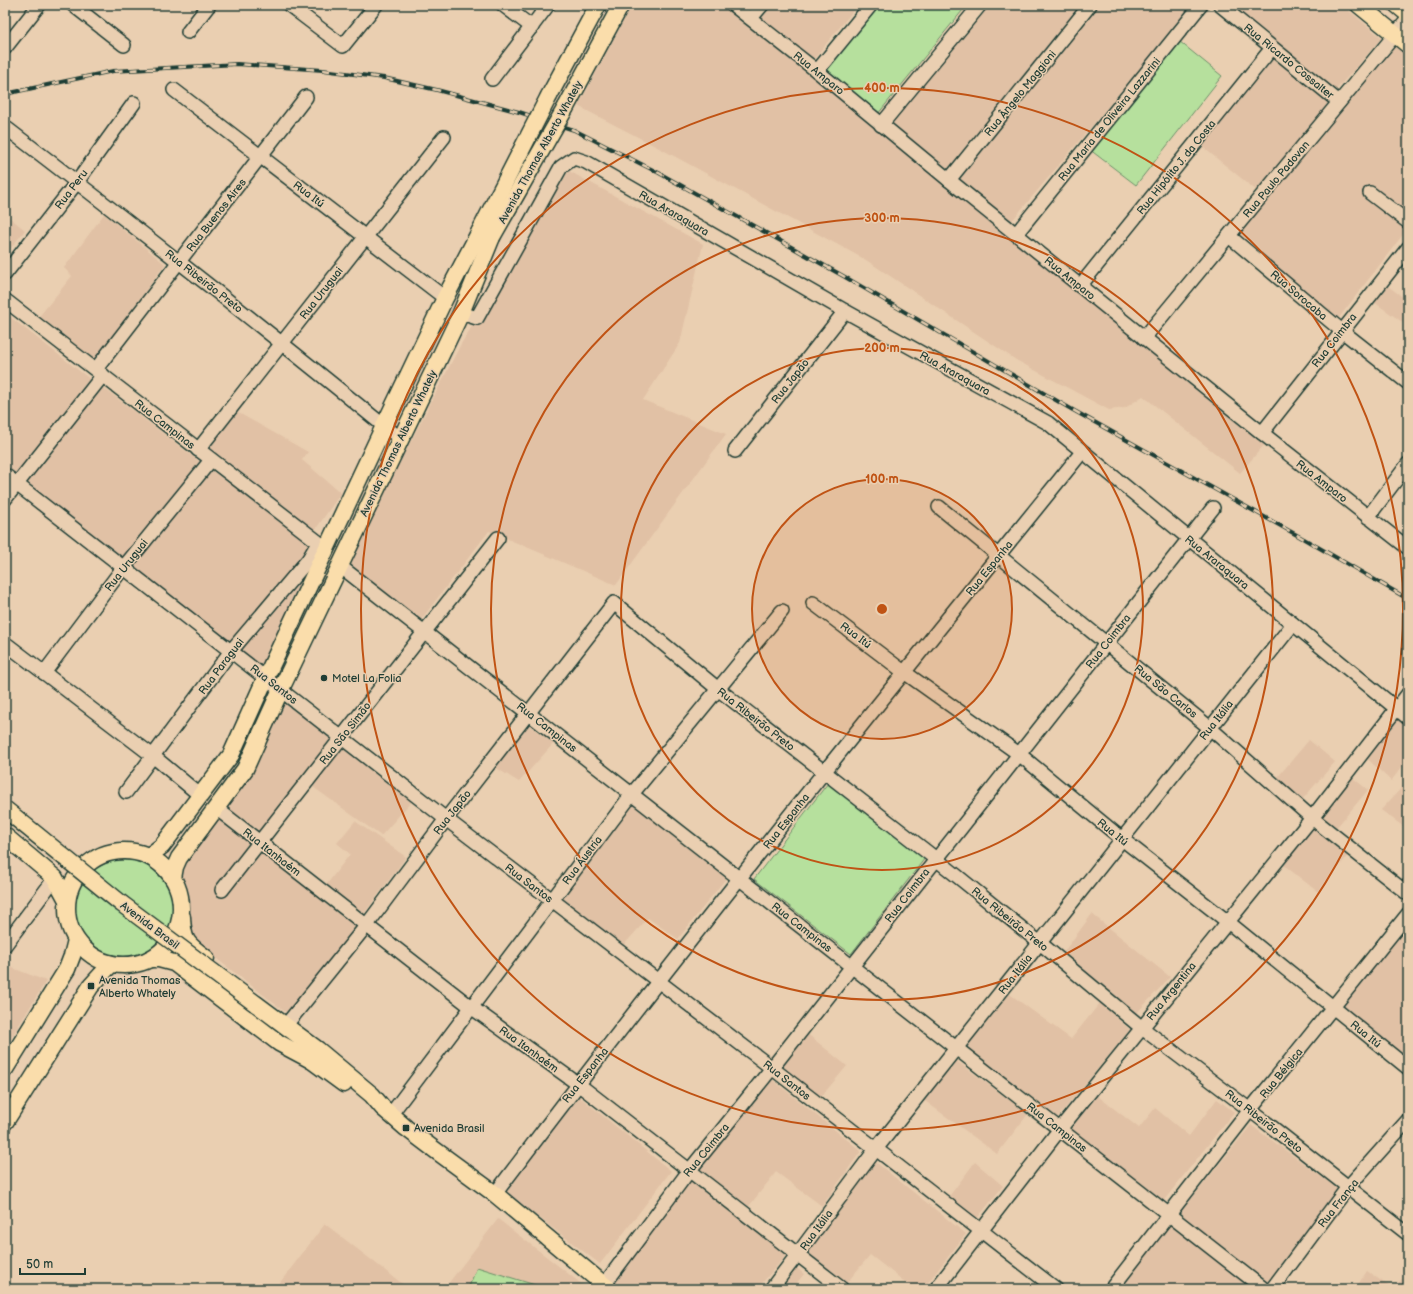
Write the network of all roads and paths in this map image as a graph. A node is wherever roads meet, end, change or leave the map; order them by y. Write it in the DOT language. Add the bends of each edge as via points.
graph roads {
  1 [pos="39,5"];
  2 [pos="73,5"];
  3 [pos="209,5"];
  4 [pos="289,5"];
  5 [pos="376,5"];
  6 [pos="503,5"];
  7 [pos="548,5"];
  8 [pos="598,5"];
  9 [pos="621,5"];
  10 [pos="733,5"];
  11 [pos="762,5"];
  12 [pos="870,5"];
  13 [pos="980,5"];
  14 [pos="1090,5"];
  15 [pos="1201,5"];
  16 [pos="1220,5"];
  17 [pos="1359,5"];
  18 [pos="1397,5"];
  19 [pos="1408,14"];
  20 [pos="751,18"];
  21 [pos="1408,19"];
  22 [pos="532,27"];
  23 [pos="188,32"];
  24 [pos="1396,35"];
  25 [pos="124,45"];
  26 [pos="1408,45"];
  27 [pos="5,48"];
  28 [pos="1272,48"];
  29 [pos="817,71"];
  30 [pos="492,79"];
  31 [pos="174,90"];
  32 [pos="306,97"];
  33 [pos="1339,102"];
  34 [pos="134,103"];
  35 [pos="881,125"];
  36 [pos="5,127"];
  37 [pos="444,137"];
  38 [pos="260,157"];
  39 [pos="949,180"];
  40 [pos="77,182"];
  41 [pos="1370,193"];
  42 [pos="1408,222"];
  43 [pos="486,234"];
  44 [pos="1016,234"];
  45 [pos="1229,236"];
  46 [pos="365,237"];
  47 [pos="1408,248"];
  48 [pos="180,261"];
  49 [pos="5,274"];
  50 [pos="1080,286"];
  51 [pos="445,298"];
  52 [pos="5,300"];
  53 [pos="844,311"];
  54 [pos="461,313"];
  55 [pos="1342,331"];
  56 [pos="1144,338"];
  57 [pos="282,342"];
  58 [pos="99,372"];
  59 [pos="1408,383"];
  60 [pos="384,426"];
  61 [pos="1262,433"];
  62 [pos="400,438"];
  63 [pos="198,450"];
  64 [pos="734,451"];
  65 [pos="1082,452"];
  66 [pos="211,460"];
  67 [pos="1408,464"];
  68 [pos="5,475"];
  69 [pos="16,484"];
  70 [pos="5,499"];
  71 [pos="939,507"];
  72 [pos="1213,508"];
  73 [pos="1368,516"];
  74 [pos="498,538"];
  75 [pos="1189,539"];
  76 [pos="322,546"];
  77 [pos="1408,548"];
  78 [pos="999,555"];
  79 [pos="340,566"];
  80 [pos="123,568"];
  81 [pos="614,603"];
  82 [pos="813,603"];
  83 [pos="782,611"];
  84 [pos="1293,624"];
  85 [pos="425,632"];
  86 [pos="5,643"];
  87 [pos="1106,643"];
  88 [pos="231,651"];
  89 [pos="904,672"];
  90 [pos="44,673"];
  91 [pos="266,678"];
  92 [pos="280,689"];
  93 [pos="718,689"];
  94 [pos="1408,694"];
  95 [pos="1397,709"];
  96 [pos="529,713"];
  97 [pos="1408,718"];
  98 [pos="1210,728"];
  99 [pos="341,737"];
  100 [pos="1018,754"];
  101 [pos="153,756"];
  102 [pos="824,773"];
  103 [pos="126,792"];
  104 [pos="632,794"];
  105 [pos="201,796"];
  106 [pos="5,801"];
  107 [pos="216,808"];
  108 [pos="5,809"];
  109 [pos="1312,818"];
  110 [pos="446,819"];
  111 [pos="5,822"];
  112 [pos="5,836"];
  113 [pos="1122,839"];
  114 [pos="260,842"];
  115 [pos="149,856"];
  116 [pos="936,859"];
  117 [pos="89,862"];
  118 [pos="55,878"];
  119 [pos="173,878"];
  120 [pos="740,879"];
  121 [pos="222,890"];
  122 [pos="1408,894"];
  123 [pos="67,900"];
  124 [pos="552,900"];
  125 [pos="181,910"];
  126 [pos="1408,914"];
  127 [pos="1228,922"];
  128 [pos="366,926"];
  129 [pos="76,940"];
  130 [pos="1040,943"];
  131 [pos="5,945"];
  132 [pos="150,959"];
  133 [pos="111,964"];
  134 [pos="851,966"];
  135 [pos="659,981"];
  136 [pos="471,1007"];
  137 [pos="252,1008"];
  138 [pos="1334,1008"];
  139 [pos="290,1020"];
  140 [pos="1142,1028"];
  141 [pos="956,1048"];
  142 [pos="314,1055"];
  143 [pos="772,1068"];
  144 [pos="1408,1068"];
  145 [pos="5,1069"];
  146 [pos="578,1084"];
  147 [pos="1250,1110"];
  148 [pos="387,1111"];
  149 [pos="1408,1120"];
  150 [pos="5,1122"];
  151 [pos="1060,1129"];
  152 [pos="876,1149"];
  153 [pos="689,1171"];
  154 [pos="1348,1187"];
  155 [pos="495,1194"];
  156 [pos="1169,1215"];
  157 [pos="981,1231"];
  158 [pos="1408,1234"];
  159 [pos="797,1255"];
  160 [pos="606,1287"];
  161 [pos="771,1289"];
  162 [pos="842,1289"];
  163 [pos="936,1289"];
  164 [pos="1056,1289"];
  165 [pos="1111,1289"];
  166 [pos="1264,1289"];
  167 [pos="1272,1289"];
  1 -- 27 [label="street"];
  2 -- 25 [label="street"];
  3 -- 23 [label="street"];
  4 -- 5 [label="street" via="343,46"];
  6 -- 22 [label="street"];
  7 -- 22 [label="street"];
  8 -- 43 [label="main road, Avenida Thomas Alberto Whately, bridge" via="549,96"];
  9 -- 43 [label="main road, Avenida Thomas Alberto Whately, bridge" via="566,107"];
  10 -- 20 [label="street, Rua Amparo"];
  11 -- 20 [label="street"];
  12 -- 29 [label="street"];
  13 -- 35 [label="street"];
  14 -- 39 [label="street, Rua Ângelo Maggioni"];
  15 -- 44 [label="street, Rua Maria de Oliveira Lazzarini"];
  16 -- 28 [label="street, Rua Ricardo Cossalter"];
  17 -- 24 [label="main road"];
  18 -- 19 [label="main road"];
  20 -- 29 [label="street, Rua Amparo"];
  21 -- 24 [label="street, Rua Paulo Padovan"];
  22 -- 30 [label="street"];
  24 -- 26 [label="main road"];
  24 -- 33 [label="street, Rua Paulo Padovan"];
  28 -- 33 [label="street, Rua Ricardo Cossalter"];
  28 -- 50 [label="street, Rua Hipólito J. da Costa"];
  29 -- 35 [label="street, Rua Amparo"];
  31 -- 38 [label="street, Rua Itú"];
  32 -- 38 [label="street, Rua Buenos Aires"];
  33 -- 45 [label="street, Rua Paulo Padovan"];
  34 -- 40 [label="street, Rua Peru"];
  35 -- 39 [label="street, Rua Amparo"];
  36 -- 40 [label="street, Rua Ribeirão Preto"];
  37 -- 46 [label="street, Rua Uruguai"];
  38 -- 46 [label="street, Rua Itú"];
  38 -- 48 [label="street, Rua Buenos Aires"];
  39 -- 44 [label="street, Rua Amparo"];
  40 -- 48 [label="street, Rua Ribeirão Preto"];
  40 -- 49 [label="street, Rua Peru"];
  41 -- 42 [label="street"];
  43 -- 51 [label="main road, Avenida Thomas Alberto Whately"];
  43 -- 54 [label="main road, Avenida Thomas Alberto Whately"];
  44 -- 50 [label="street, Rua Amparo"];
  45 -- 55 [label="street, Rua Sorocaba"];
  45 -- 56 [label="street, Rua Paulo Padovan"];
  46 -- 51 [label="street, Rua Itú"];
  46 -- 57 [label="street, Rua Uruguai"];
  47 -- 55 [label="street, Rua Coimbra"];
  48 -- 57 [label="street, Rua Ribeirão Preto"];
  48 -- 58 [label="street, Rua Buenos Aires"];
  50 -- 56 [label="street, Rua Amparo"];
  51 -- 60 [label="main road, Avenida Thomas Alberto Whately"];
  52 -- 58 [label="street, Rua Campinas"];
  53 -- 54 [label="street, Rua Araraquara" via="586,162 574,158 561,167 477,318"];
  53 -- 64 [label="street, Rua Japão"];
  53 -- 65 [label="street, Rua Araraquara" via="1048,424"];
  54 -- 62 [label="main road, Avenida Thomas Alberto Whately"];
  55 -- 59 [label="street, Rua Sorocaba"];
  55 -- 61 [label="street, Rua Coimbra"];
  56 -- 61 [label="street, Rua Amparo"];
  57 -- 60 [label="street, Rua Ribeirão Preto"];
  57 -- 63 [label="street, Rua Uruguai"];
  58 -- 63 [label="street, Rua Campinas"];
  58 -- 69 [label="street, Rua Buenos Aires"];
  60 -- 62 [label="street, Rua Ribeirão Preto"];
  60 -- 76 [label="main road, Avenida Thomas Alberto Whately"];
  61 -- 73 [label="street, Rua Amparo"];
  62 -- 79 [label="main road, Avenida Thomas Alberto Whately"];
  63 -- 66 [label="street, Rua Campinas"];
  65 -- 75 [label="street, Rua Araraquara"];
  65 -- 78 [label="street, Rua Espanha"];
  66 -- 76 [label="street, Rua Campinas"];
  66 -- 80 [label="street, Rua Uruguai"];
  67 -- 73 [label="street"];
  68 -- 69 [label="street, Rua Santos"];
  69 -- 70 [label="street, Rua Buenos Aires"];
  69 -- 80 [label="street, Rua Santos"];
  71 -- 78 [label="street, Rua São Carlos"];
  72 -- 75 [label="street, Rua Coimbra"];
  73 -- 77 [label="street, Rua Amparo"];
  74 -- 85 [label="street, Rua São Simão"];
  75 -- 84 [label="street, Rua Araraquara"];
  75 -- 87 [label="street, Rua Coimbra"];
  76 -- 88 [label="street, Rua Paraguai"];
  76 -- 91 [label="main road, Avenida Thomas Alberto Whately"];
  78 -- 87 [label="street, Rua São Carlos"];
  78 -- 89 [label="street, Rua Espanha"];
  79 -- 85 [label="street, Rua Campinas"];
  79 -- 92 [label="main road, Avenida Thomas Alberto Whately"];
  80 -- 88 [label="street, Rua Santos"];
  80 -- 90 [label="street, Rua Uruguai"];
  81 -- 93 [label="street, Rua Ribeirão Preto"];
  81 -- 96 [label="street, Rua Japão"];
  82 -- 89 [label="street, Rua Itú"];
  83 -- 93 [label="street, Rua Áustria"];
  84 -- 95 [label="street, Rua Araraquara"];
  84 -- 98 [label="street, Rua Itália"];
  85 -- 96 [label="street, Rua Campinas"];
  85 -- 99 [label="street, Rua São Simão"];
  86 -- 90 [label="street"];
  87 -- 98 [label="street, Rua São Carlos"];
  87 -- 100 [label="street, Rua Coimbra"];
  88 -- 91 [label="street, Rua Santos"];
  88 -- 101 [label="street, Rua Paraguai"];
  89 -- 100 [label="street, Rua Itú"];
  89 -- 102 [label="street, Rua Espanha"];
  90 -- 101 [label="street"];
  91 -- 92 [label="street, Rua Santos"];
  91 -- 105 [label="main road, Avenida Thomas Alberto Whately" via="231,755"];
  92 -- 99 [label="street, Rua Santos"];
  92 -- 107 [label="main road, Avenida Thomas Alberto Whately" via="244,769"];
  93 -- 102 [label="street, Rua Ribeirão Preto"];
  93 -- 104 [label="street, Rua Áustria"];
  94 -- 95 [label="street, Rua Argentina"];
  95 -- 97 [label="street, Rua Araraquara"];
  95 -- 109 [label="street, Rua Argentina"];
  96 -- 104 [label="street, Rua Campinas"];
  96 -- 110 [label="street, Rua Japão"];
  98 -- 109 [label="street, Rua São Carlos"];
  98 -- 113 [label="street, Rua Itália"];
  99 -- 110 [label="street, Rua Santos"];
  99 -- 114 [label="street, Rua São Simão"];
  100 -- 113 [label="street, Rua Itú"];
  100 -- 116 [label="street, Rua Coimbra"];
  101 -- 103 [label="street, Rua Paraguai"];
  101 -- 105 [label="street"];
  102 -- 116 [label="street, Rua Ribeirão Preto"];
  102 -- 120 [label="street, Rua Espanha"];
  104 -- 120 [label="street, Rua Campinas"];
  104 -- 124 [label="street, Rua Áustria"];
  105 -- 115 [label="main road, Avenida Thomas Alberto Whately" via="162,846"];
  106 -- 117 [label="main road" via="79,858"];
  107 -- 114 [label="street, Rua Itanhaém"];
  107 -- 119 [label="main road, Avenida Thomas Alberto Whately" via="179,858"];
  108 -- 137 [label="main road, Avenida Brasil, bridge"];
  109 -- 122 [label="street, Rua São Carlos"];
  109 -- 127 [label="street, Rua Argentina"];
  110 -- 124 [label="street, Rua Santos"];
  110 -- 128 [label="street, Rua Japão"];
  111 -- 137 [label="main road, Avenida Brasil" via="117,912"];
  112 -- 118 [label="main road"];
  113 -- 127 [label="street, Rua Itú"];
  113 -- 130 [label="street, Rua Itália"];
  114 -- 121 [label="street, Rua São Simão"];
  114 -- 128 [label="street, Rua Itanhaém"];
  115 -- 117 [label="main road" via="134,851 118,850 102,854"];
  115 -- 119 [label="main road" via="163,865"];
  116 -- 130 [label="street, Rua Ribeirão Preto"];
  116 -- 134 [label="street, Rua Coimbra"];
  117 -- 123 [label="main road" via="77,874"];
  118 -- 123 [label="main road"];
  118 -- 131 [label="street"];
  119 -- 125 [label="main road" via="180,893"];
  120 -- 134 [label="street, Rua Campinas"];
  120 -- 135 [label="street, Rua Espanha"];
  123 -- 129 [label="main road" via="68,920"];
  124 -- 135 [label="street, Rua Santos"];
  124 -- 136 [label="street, Rua Áustria"];
  125 -- 132 [label="main road" via="179,925 173,939"];
  125 -- 139 [label="main road, Avenida Brasil" via="182,932 192,947"];
  126 -- 138 [label="street, Rua Bélgica"];
  127 -- 138 [label="street, Rua Itú"];
  127 -- 140 [label="street, Rua Argentina"];
  128 -- 136 [label="street, Rua Itanhaém"];
  128 -- 139 [label="street, Rua Japão"];
  129 -- 133 [label="main road" via="85,951"];
  129 -- 145 [label="main road" via="67,969"];
  130 -- 140 [label="street, Rua Ribeirão Preto"];
  130 -- 141 [label="street, Rua Itália"];
  132 -- 133 [label="main road" via="124,966"];
  132 -- 142 [label="main road, Avenida Brasil" via="174,963 279,1043"];
  133 -- 150 [label="main road" via="91,986"];
  134 -- 141 [label="street, Rua Campinas"];
  134 -- 143 [label="street, Rua Coimbra"];
  135 -- 143 [label="street, Rua Santos"];
  135 -- 146 [label="street, Rua Espanha"];
  136 -- 146 [label="street, Rua Itanhaém"];
  136 -- 148 [label="street, Rua Áustria"];
  137 -- 142 [label="main road, Avenida Brasil"];
  138 -- 144 [label="street, Rua Itú"];
  138 -- 147 [label="street, Rua Bélgica"];
  139 -- 142 [label="main road, Avenida Brasil"];
  140 -- 147 [label="street, Rua Ribeirão Preto"];
  140 -- 151 [label="street, Rua Argentina"];
  141 -- 151 [label="street, Rua Campinas"];
  141 -- 152 [label="street, Rua Itália"];
  142 -- 148 [label="main road, Avenida Brasil" via="368,1102"];
  143 -- 152 [label="street, Rua Santos"];
  143 -- 153 [label="street, Rua Coimbra"];
  146 -- 153 [label="street, Rua Itanhaém"];
  146 -- 155 [label="street, Rua Espanha"];
  147 -- 154 [label="street, Rua Ribeirão Preto"];
  147 -- 156 [label="street, Rua Bélgica"];
  148 -- 155 [label="main road, Avenida Brasil"];
  149 -- 154 [label="street, Rua França"];
  151 -- 156 [label="street, Rua Campinas"];
  151 -- 157 [label="street, Rua Argentina"];
  152 -- 157 [label="street, Rua Santos"];
  152 -- 159 [label="street, Rua Itália"];
  153 -- 159 [label="street, Rua Itanhaém"];
  153 -- 160 [label="street, Rua Coimbra"];
  154 -- 158 [label="street, Rua Ribeirão Preto"];
  154 -- 167 [label="street, Rua França"];
  155 -- 160 [label="main road, Avenida Brasil"];
  156 -- 165 [label="street, Rua Bélgica"];
  156 -- 166 [label="street, Rua Campinas"];
  157 -- 163 [label="street, Rua Argentina"];
  157 -- 164 [label="street, Rua Santos"];
  159 -- 161 [label="street, Rua Itália"];
  159 -- 162 [label="street, Rua Itanhaém"];
}
